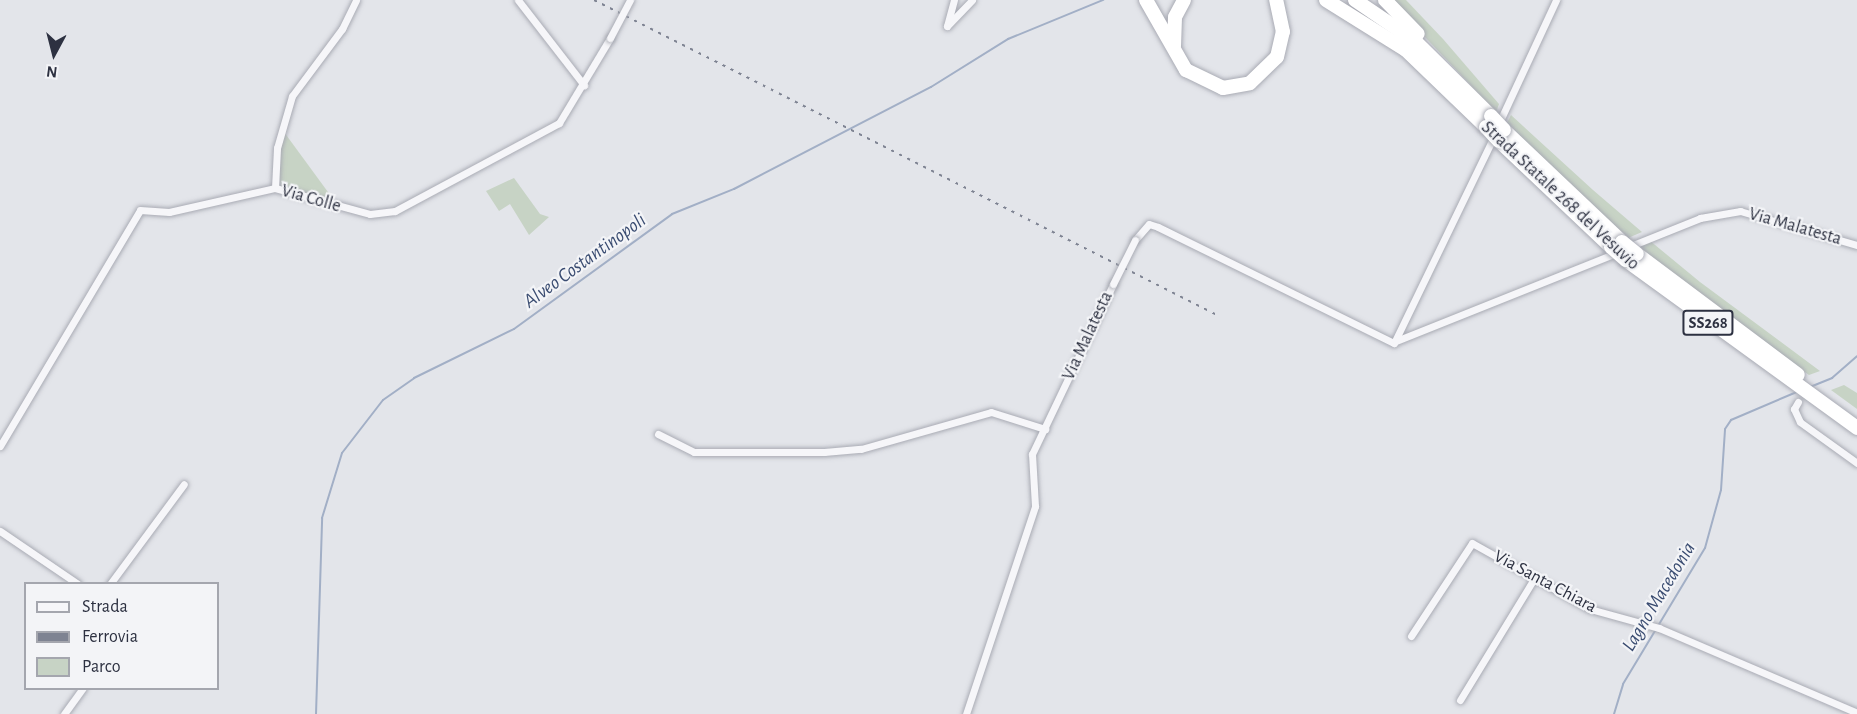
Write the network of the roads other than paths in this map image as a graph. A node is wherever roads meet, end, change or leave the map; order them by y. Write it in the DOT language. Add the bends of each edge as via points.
graph roads {
  1 [pos="356,0"];
  2 [pos="518,0"];
  3 [pos="630,0"];
  4 [pos="954,0"];
  5 [pos="972,0"];
  6 [pos="1146,0"];
  7 [pos="1184,0"];
  8 [pos="1276,0"];
  9 [pos="1313,0"];
  10 [pos="1326,0"];
  11 [pos="1385,0"];
  12 [pos="1556,0"];
  13 [pos="1350,5"];
  14 [pos="1174,51"];
  15 [pos="1455,80"];
  16 [pos="584,85"];
  17 [pos="1488,122"];
  18 [pos="275,188"];
  19 [pos="1857,245"];
  20 [pos="1396,341"];
  21 [pos="1823,398"];
  22 [pos="1798,402"];
  23 [pos="1857,417"];
  24 [pos="1857,428"];
  25 [pos="1045,429"];
  26 [pos="658,434"];
  27 [pos="0,446"];
  28 [pos="1857,463"];
  29 [pos="184,484"];
  30 [pos="0,531"];
  31 [pos="1534,579"];
  32 [pos="75,582"];
  33 [pos="111,582"];
  34 [pos="1411,636"];
  35 [pos="82,690"];
  36 [pos="1460,700"];
  37 [pos="1857,713"];
  38 [pos="64,714"];
  39 [pos="966,714"];
  1 -- 18 [label="street" via="342,29 292,96 277,148"];
  2 -- 16 [label="street"];
  3 -- 16 [label="street, Via Colle, bridge"];
  4 -- 5 [label="street" via="947,26"];
  6 -- 14 [label="highway"];
  7 -- 14 [label="highway" via="1173,29"];
  8 -- 14 [label="highway" via="1281,45 1270,68 1250,83 1210,85 1186,70"];
  9 -- 13 [label="highway"];
  10 -- 13 [label="highway, Strada Statale 268 del Vesuvio / SS268"];
  11 -- 15 [label="highway"];
  12 -- 20 [label="street"];
  13 -- 15 [label="highway, Strada Statale 268 del Vesuvio / SS268" via="1395,25"];
  13 -- 17 [label="highway, Strada Statale 268 del Vesuvio / SS268"];
  15 -- 17 [label="highway, Strada Statale 268 del Vesuvio / SS268"];
  16 -- 18 [label="street, Via Colle" via="552,128 395,211 370,214"];
  17 -- 21 [label="highway, Strada Statale 268 del Vesuvio / SS268, bridge" via="1631,257"];
  18 -- 27 [label="street, Via Colle" via="169,212 140,210"];
  19 -- 20 [label="street, Via Malatesta" via="1767,216 1740,212 1709,216"];
  20 -- 25 [label="street, Via Malatesta, bridge" via="1387,343 1149,224 1113,284"];
  21 -- 23 [label="highway, Strada Statale 268 del Vesuvio / SS268"];
  21 -- 24 [label="highway, Strada Statale 268 del Vesuvio / SS268"];
  22 -- 28 [label="street" via="1794,410 1800,423"];
  25 -- 26 [label="street" via="991,412 870,447 824,452 694,452"];
  25 -- 39 [label="street, Via Malatesta" via="1030,461 1035,506"];
  29 -- 33 [label="street"];
  30 -- 32 [label="street"];
  31 -- 34 [label="street, Via Santa Chiara" via="1469,544"];
  31 -- 36 [label="street"];
  31 -- 37 [label="street, Via Santa Chiara" via="1590,609 1659,628"];
  35 -- 38 [label="street"];
}
